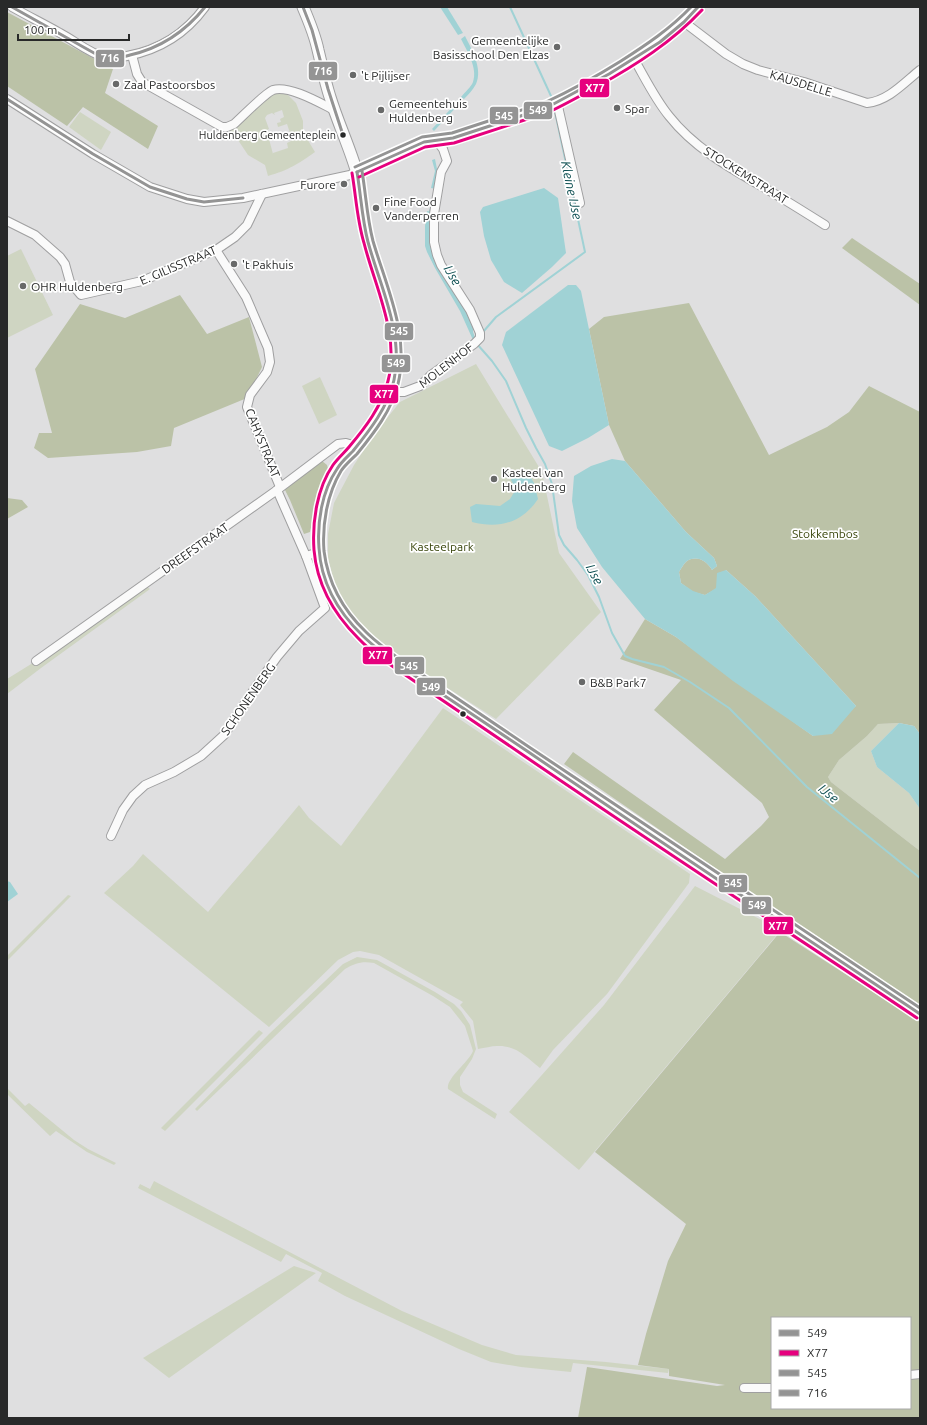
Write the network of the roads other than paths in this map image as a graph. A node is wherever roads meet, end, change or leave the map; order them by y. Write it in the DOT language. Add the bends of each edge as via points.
graph roads {
  1 [pos="12,7"];
  2 [pos="205,7"];
  3 [pos="303,7"];
  4 [pos="698,7"];
  5 [pos="684,22"];
  6 [pos="132,55"];
  7 [pos="634,59"];
  8 [pos="920,70"];
  9 [pos="7,99"];
  10 [pos="555,104"];
  11 [pos="334,110"];
  12 [pos="437,141"];
  13 [pos="357,172"];
  14 [pos="262,194"];
  15 [pos="580,203"];
  16 [pos="7,221"];
  17 [pos="825,225"];
  18 [pos="216,250"];
  19 [pos="390,392"];
  20 [pos="356,446"];
  21 [pos="279,489"];
  22 [pos="319,552"];
  23 [pos="306,556"];
  24 [pos="36,661"];
  25 [pos="111,836"];
  26 [pos="920,1014"];
  27 [pos="744,1388"];
  28 [pos="771,1388"];
  1 -- 6 [label="street" via="107,58"];
  2 -- 6 [label="street" via="183,31 152,49"];
  3 -- 11 [label="main road"];
  4 -- 5 [label="street"];
  5 -- 7 [label="street"];
  5 -- 8 [label="street, KAUSDELLE" via="743,64 867,103 876,102 889,95"];
  6 -- 11 [label="street" via="142,82 222,127 234,124 268,93 278,89 299,94"];
  7 -- 10 [label="street"];
  7 -- 17 [label="street, STOCKEMSTRAAT" via="658,102 679,128 705,151"];
  9 -- 14 [label="street" via="93,154 163,192 204,202"];
  10 -- 12 [label="street"];
  10 -- 15 [label="street"];
  11 -- 13 [label="main road"];
  12 -- 13 [label="street" via="424,142"];
  12 -- 19 [label="street, MOLENHOF" via="444,149 447,161 438,186 434,242 441,265 470,310 480,335 476,342 420,386 404,392"];
  13 -- 14 [label="street"];
  13 -- 19 [label="main road" via="364,223 395,337 397,361"];
  14 -- 18 [label="street, E. GILISSTRAAT" via="247,225"];
  16 -- 18 [label="street, E. GILISSTRAAT" via="35,235 60,257 65,264 70,282 81,295 142,281"];
  18 -- 21 [label="street, CAHYSTRAAT" via="246,297 268,348 270,362 267,372 250,395 247,407"];
  19 -- 20 [label="main road" via="380,416"];
  20 -- 21 [label="street, DREEFSTRAAT" via="338,444"];
  20 -- 22 [label="main road" via="338,467 327,491 320,514"];
  21 -- 23 [label="street, CAHYSTRAAT"];
  21 -- 24 [label="street, DREEFSTRAAT"];
  22 -- 23 [label="street"];
  22 -- 26 [label="main road" via="322,570 334,600 354,628 378,650"];
  23 -- 25 [label="street, SCHONENBERG" via="325,608 277,657 224,735 201,756 174,772 145,784 123,810"];
  27 -- 28 [label="street"];
}
